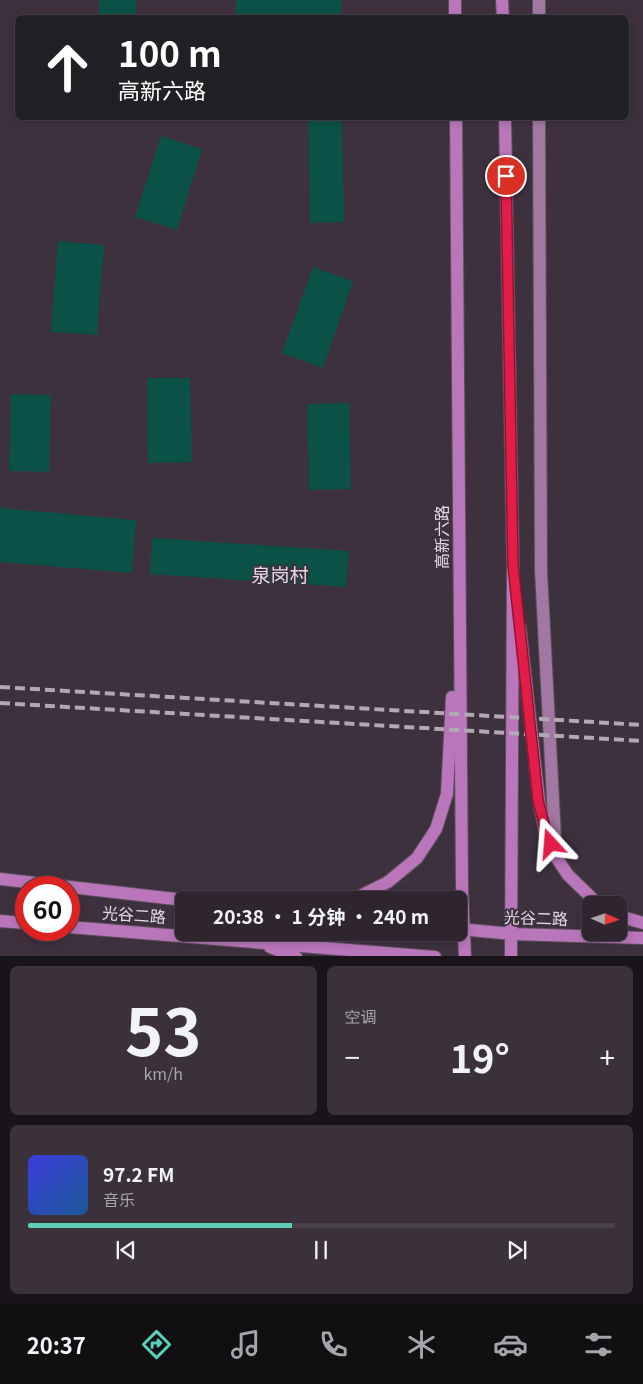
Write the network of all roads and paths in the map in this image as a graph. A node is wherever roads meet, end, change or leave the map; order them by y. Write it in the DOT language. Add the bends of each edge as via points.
graph roads {
  1 [pos="455,0"];
  2 [pos="502,0"];
  3 [pos="538,0"];
  4 [pos="455,15"];
  5 [pos="503,15"];
  6 [pos="539,15"];
  7 [pos="456,120"];
  8 [pos="505,120"];
  9 [pos="539,120"];
  10 [pos="459,565"];
  11 [pos="513,565"];
  12 [pos="556,857"];
  13 [pos="0,879"];
  14 [pos="370,891"];
  15 [pos="461,891"];
  16 [pos="590,896"];
  17 [pos="169,899"];
  18 [pos="175,899"];
  19 [pos="175,899"];
  20 [pos="628,919"];
  21 [pos="0,921"];
  22 [pos="15,922"];
  23 [pos="643,923"];
  24 [pos="80,928"];
  25 [pos="467,930"];
  26 [pos="512,934"];
  27 [pos="175,935"];
  28 [pos="643,938"];
  29 [pos="256,941"];
  30 [pos="463,941"];
  31 [pos="296,956"];
  32 [pos="435,956"];
  33 [pos="465,956"];
  34 [pos="512,956"];
  1 -- 4 [label="main road"];
  2 -- 5 [label="main road"];
  3 -- 6 [label="street"];
  7 -- 10 [label="main road, 高新六路"];
  8 -- 11 [label="main road"];
  9 -- 12 [label="street" via="541,571"];
  10 -- 14 [label="main road" via="448,794 436,829 417,858 388,882"];
  10 -- 15 [label="main road, 高新六路"];
  11 -- 12 [label="main road" via="538,800"];
  11 -- 26 [label="main road"];
  12 -- 16 [label="main road" via="568,875"];
  13 -- 17 [label="main road, 光谷二路"];
  17 -- 18 [label="main road, 光谷二路"];
  17 -- 19 [label="main road"];
  20 -- 23 [label="main road"];
  21 -- 22 [label="main road"];
  24 -- 27 [label="main road, 光谷二路"];
  25 -- 26 [label="main road, 光谷二路"];
  26 -- 28 [label="main road, 光谷二路"];
  26 -- 34 [label="main road"];
  29 -- 31 [label="main road"];
  29 -- 32 [label="main road, 光谷二路"];
  30 -- 33 [label="main road, 高新六路"];
}
